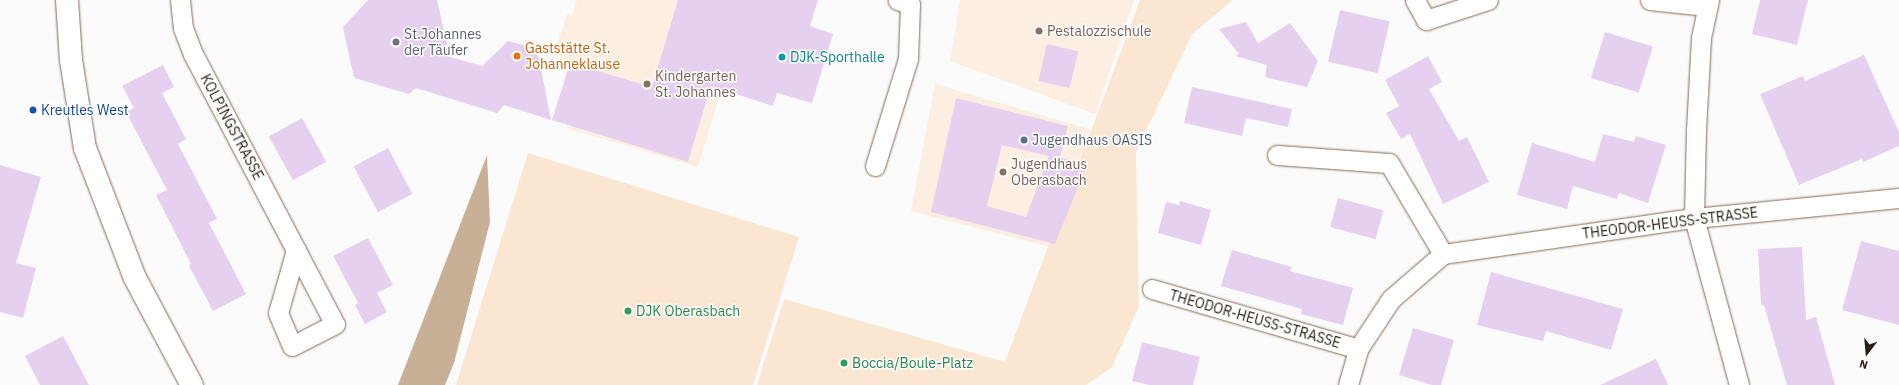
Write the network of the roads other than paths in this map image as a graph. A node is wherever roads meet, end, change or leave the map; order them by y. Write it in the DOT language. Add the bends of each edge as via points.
graph roads {
  1 [pos="67,0"];
  2 [pos="180,0"];
  3 [pos="898,0"];
  4 [pos="1415,0"];
  5 [pos="1488,0"];
  6 [pos="1650,0"];
  7 [pos="1708,3"];
  8 [pos="1277,155"];
  9 [pos="875,166"];
  10 [pos="1899,198"];
  11 [pos="1694,218"];
  12 [pos="296,250"];
  13 [pos="1442,254"];
  14 [pos="1152,289"];
  15 [pos="1358,350"];
  16 [pos="192,385"];
  17 [pos="1348,385"];
  18 [pos="1739,385"];
  1 -- 16 [label="street" via="71,60 85,148 135,278"];
  2 -- 12 [label="street, KOLPINGSTRASSE" via="183,28 193,54"];
  3 -- 9 [label="street" via="910,4 908,58"];
  4 -- 5 [label="street" via="1426,20"];
  6 -- 7 [label="street"];
  7 -- 11 [label="street" via="1701,38 1698,84"];
  8 -- 13 [label="street" via="1389,163"];
  10 -- 11 [label="street, THEODOR-HEUSS-STRASSE"];
  11 -- 13 [label="street, THEODOR-HEUSS-STRASSE"];
  11 -- 18 [label="street"];
  13 -- 15 [label="street, THEODOR-HEUSS-STRASSE" via="1391,299"];
  14 -- 15 [label="street, THEODOR-HEUSS-STRASSE"];
  15 -- 17 [label="street, THEODOR-HEUSS-STRASSE"];
}
